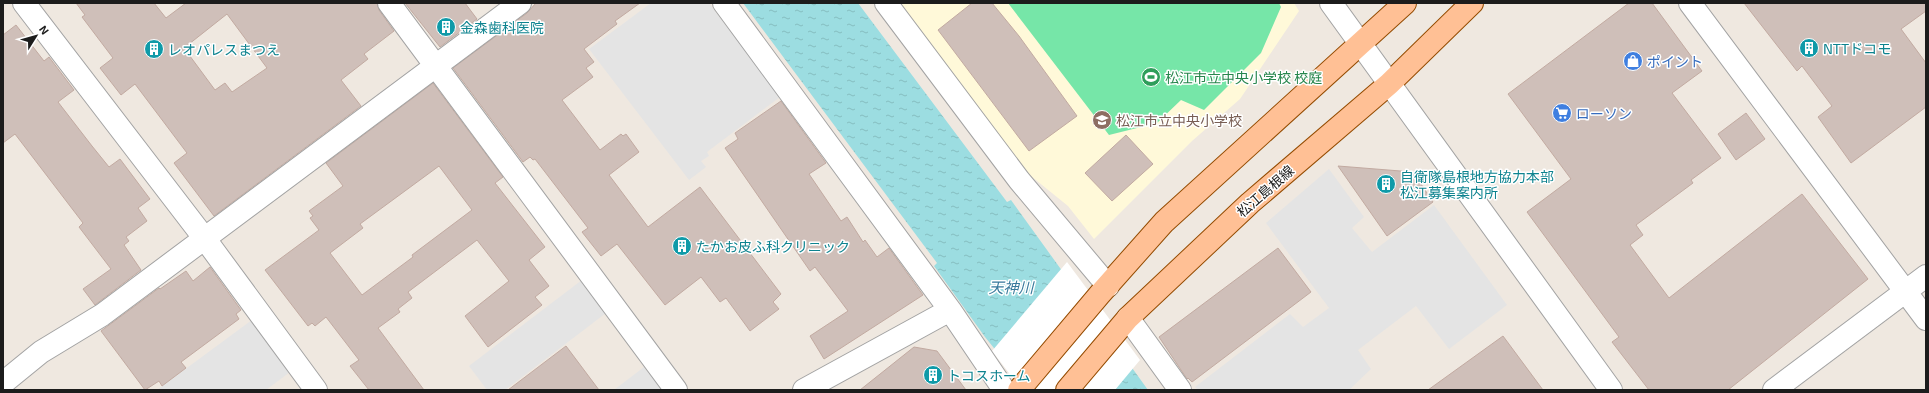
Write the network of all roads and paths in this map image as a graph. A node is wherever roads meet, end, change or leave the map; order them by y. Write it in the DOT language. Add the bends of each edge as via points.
graph roads {
  1 [pos="24,3"];
  2 [pos="389,3"];
  3 [pos="520,3"];
  4 [pos="724,3"];
  5 [pos="886,3"];
  6 [pos="1331,3"];
  7 [pos="1405,3"];
  8 [pos="1472,3"];
  9 [pos="1690,3"];
  10 [pos="1360,44"];
  11 [pos="437,66"];
  12 [pos="1389,84"];
  13 [pos="205,239"];
  14 [pos="1926,276"];
  15 [pos="1104,290"];
  16 [pos="1906,292"];
  17 [pos="950,310"];
  18 [pos="1926,319"];
  19 [pos="1126,321"];
  20 [pos="3,383"];
  21 [pos="316,390"];
  22 [pos="676,390"];
  23 [pos="804,390"];
  24 [pos="1004,390"];
  25 [pos="1019,390"];
  26 [pos="1067,390"];
  27 [pos="1180,390"];
  28 [pos="1611,390"];
  29 [pos="1774,390"];
  1 -- 13 [label="street"];
  2 -- 11 [label="street"];
  3 -- 11 [label="street"];
  4 -- 17 [label="street"];
  5 -- 15 [label="street"];
  6 -- 10 [label="street"];
  7 -- 10 [label="main road"];
  8 -- 12 [label="main road, 松江島根線"];
  9 -- 16 [label="street"];
  10 -- 12 [label="street"];
  10 -- 15 [label="main road" via="1164,222"];
  11 -- 13 [label="street"];
  11 -- 22 [label="street"];
  12 -- 19 [label="main road, 松江島根線" via="1250,203"];
  12 -- 28 [label="street"];
  13 -- 20 [label="street" via="102,315 41,352"];
  13 -- 21 [label="street"];
  14 -- 16 [label="street"];
  15 -- 25 [label="main road"];
  16 -- 18 [label="street"];
  16 -- 29 [label="street"];
  17 -- 23 [label="street"];
  17 -- 24 [label="street"];
  19 -- 26 [label="main road, 松江島根線"];
  19 -- 27 [label="street"];
}
